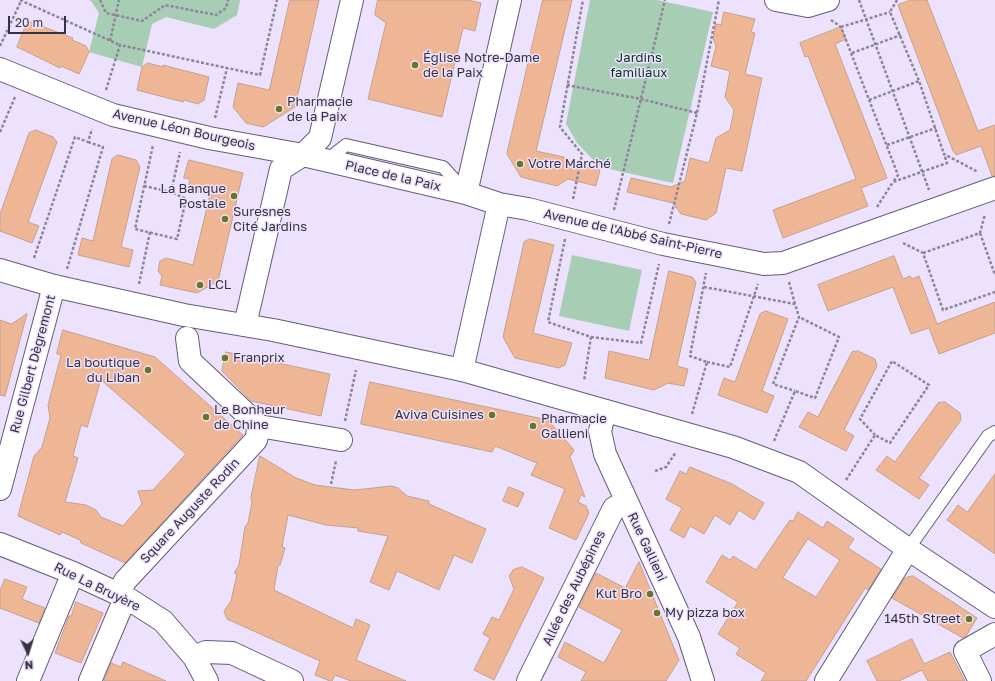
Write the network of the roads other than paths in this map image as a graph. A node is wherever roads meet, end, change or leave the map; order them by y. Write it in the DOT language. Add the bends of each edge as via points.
graph roads {
  1 [pos="352,0"];
  2 [pos="510,0"];
  3 [pos="776,0"];
  4 [pos="818,3"];
  5 [pos="0,69"];
  6 [pos="303,155"];
  7 [pos="989,190"];
  8 [pos="466,192"];
  9 [pos="499,204"];
  10 [pos="0,270"];
  11 [pos="60,278"];
  12 [pos="245,325"];
  13 [pos="187,338"];
  14 [pos="462,370"];
  15 [pos="605,412"];
  16 [pos="259,426"];
  17 [pos="995,432"];
  18 [pos="341,440"];
  19 [pos="0,489"];
  20 [pos="626,501"];
  21 [pos="0,544"];
  22 [pos="908,550"];
  23 [pos="73,573"];
  24 [pos="122,596"];
  25 [pos="995,607"];
  26 [pos="995,634"];
  27 [pos="194,656"];
  28 [pos="28,681"];
  29 [pos="90,681"];
  30 [pos="208,681"];
  31 [pos="292,681"];
  32 [pos="528,681"];
  33 [pos="703,681"];
  34 [pos="826,681"];
  35 [pos="980,681"];
  1 -- 6 [label="street" via="320,138"];
  2 -- 8 [label="street"];
  3 -- 4 [label="street"];
  5 -- 6 [label="street, Avenue Léon Bourgeois" via="113,115 210,138"];
  6 -- 8 [label="street, Place de la Paix"];
  6 -- 12 [label="street" via="281,169"];
  7 -- 9 [label="street, Avenue de l'Abbé Saint-Pierre" via="935,209 880,219 783,264 764,264 663,244 528,209"];
  8 -- 9 [label="street, Place de la Paix"];
  9 -- 14 [label="street"];
  10 -- 11 [label="street"];
  11 -- 12 [label="street" via="184,315"];
  11 -- 19 [label="street, Rue Gilbert Dègremont"];
  12 -- 14 [label="street"];
  13 -- 16 [label="street" via="190,361"];
  14 -- 15 [label="street"];
  15 -- 20 [label="street, Rue Gallieni" via="600,431 605,454"];
  15 -- 22 [label="street" via="733,447 799,472"];
  16 -- 18 [label="street"];
  16 -- 24 [label="street, Square Auguste Rodin" via="256,440 125,581"];
  17 -- 22 [label="lane" via="988,436"];
  20 -- 32 [label="street, Allée des Aubépines" via="614,508"];
  20 -- 33 [label="street, Rue Gallieni" via="689,637"];
  21 -- 23 [label="street, Rue La Bruyère"];
  22 -- 25 [label="street"];
  22 -- 34 [label="street"];
  23 -- 24 [label="street, Rue La Bruyère"];
  23 -- 28 [label="street"];
  24 -- 27 [label="street, Rue La Bruyère" via="163,621"];
  24 -- 29 [label="street, Square Auguste Rodin" via="120,610"];
  26 -- 35 [label="street" via="965,651"];
  27 -- 30 [label="street, Rue La Bruyère"];
  27 -- 31 [label="street" via="206,652 232,653"];
}
